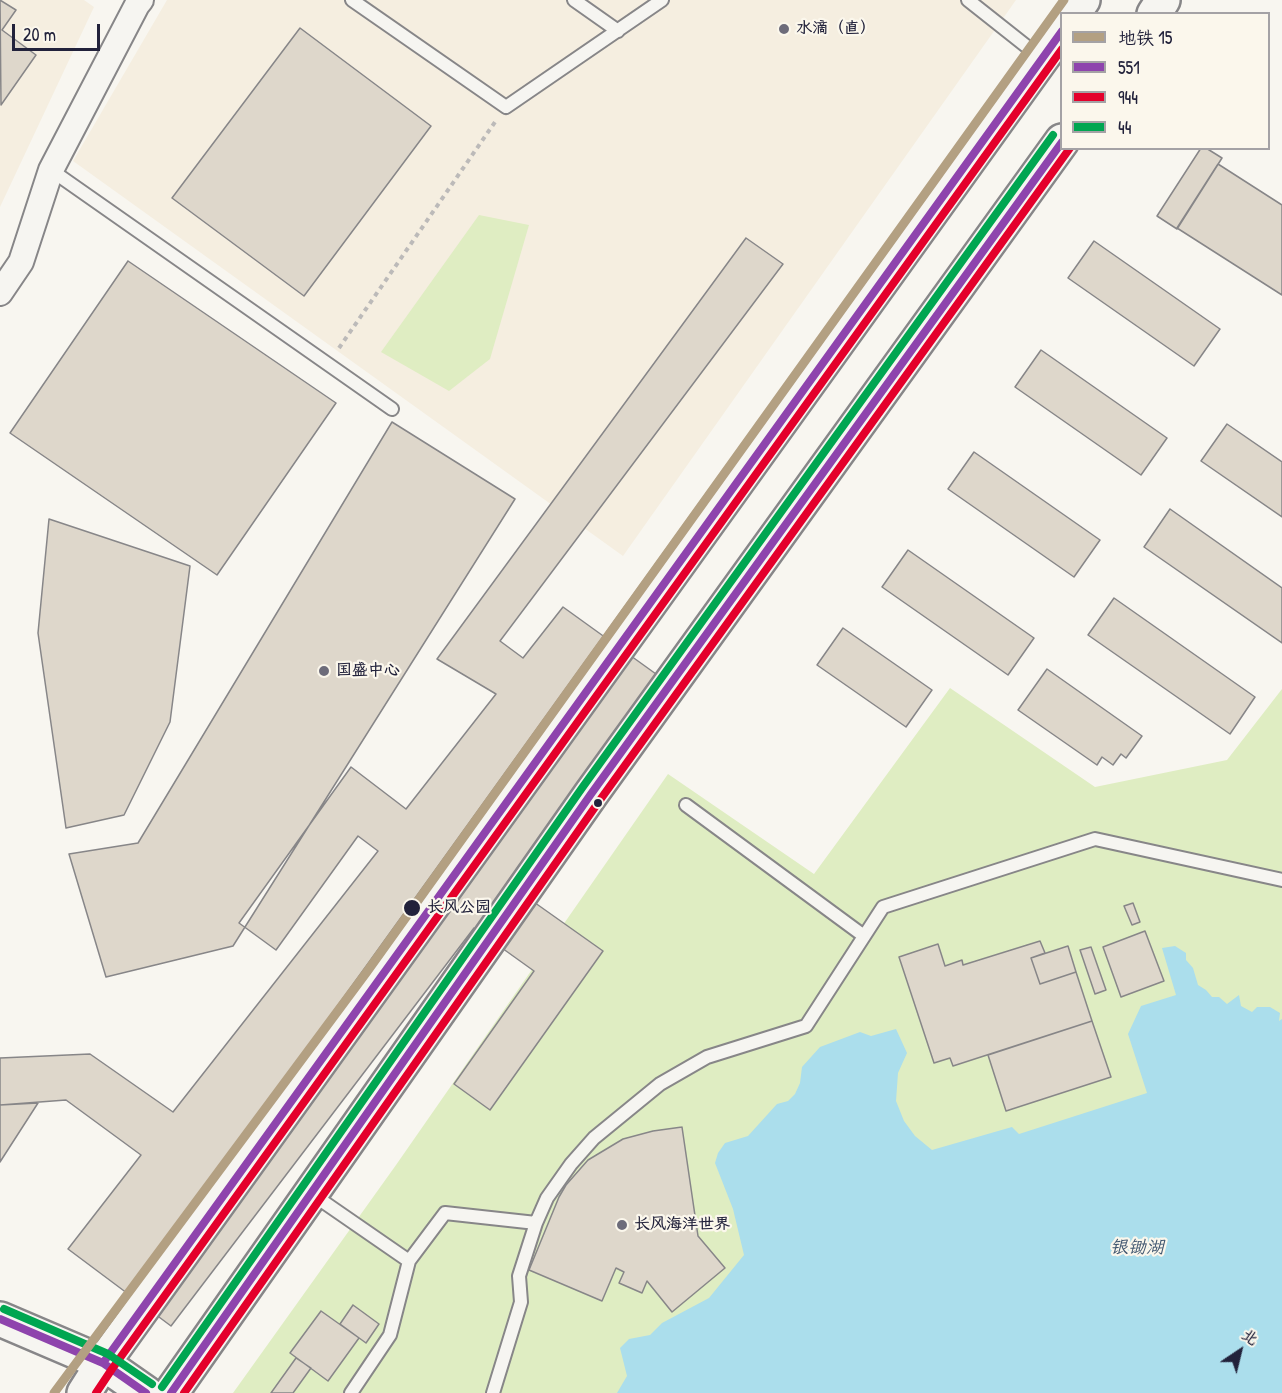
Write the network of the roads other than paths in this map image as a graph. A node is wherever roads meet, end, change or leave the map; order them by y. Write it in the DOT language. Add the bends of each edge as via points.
graph roads {
  1 [pos="352,0"];
  2 [pos="574,0"];
  3 [pos="662,0"];
  4 [pos="968,0"];
  5 [pos="136,2"];
  6 [pos="618,31"];
  7 [pos="1060,33"];
  8 [pos="1041,58"];
  9 [pos="1060,144"];
  10 [pos="51,170"];
  11 [pos="0,293"];
  12 [pos="392,409"];
  13 [pos="686,805"];
  14 [pos="1282,880"];
  15 [pos="864,936"];
  16 [pos="311,1193"];
  17 [pos="536,1223"];
  18 [pos="410,1261"];
  19 [pos="0,1319"];
  20 [pos="104,1363"];
  21 [pos="84,1393"];
  22 [pos="146,1393"];
  23 [pos="171,1393"];
  24 [pos="351,1393"];
  25 [pos="493,1393"];
  1 -- 6 [label="lane" via="506,107"];
  2 -- 6 [label="lane"];
  3 -- 6 [label="lane"];
  4 -- 8 [label="lane"];
  5 -- 10 [label="street"];
  7 -- 8 [label="main road"];
  8 -- 20 [label="main road"];
  9 -- 16 [label="main road" via="591,794"];
  10 -- 11 [label="street" via="21,262"];
  10 -- 12 [label="lane"];
  13 -- 15 [label="lane"];
  14 -- 15 [label="lane" via="1095,839 882,907"];
  15 -- 17 [label="lane" via="806,1026 707,1057 660,1084 586,1147 547,1198"];
  16 -- 18 [label="lane"];
  16 -- 23 [label="main road"];
  17 -- 18 [label="lane" via="445,1213"];
  17 -- 25 [label="lane" via="519,1276 521,1302"];
  18 -- 24 [label="lane" via="390,1335"];
  19 -- 20 [label="main road"];
  20 -- 21 [label="main road"];
  20 -- 22 [label="main road"];
}
